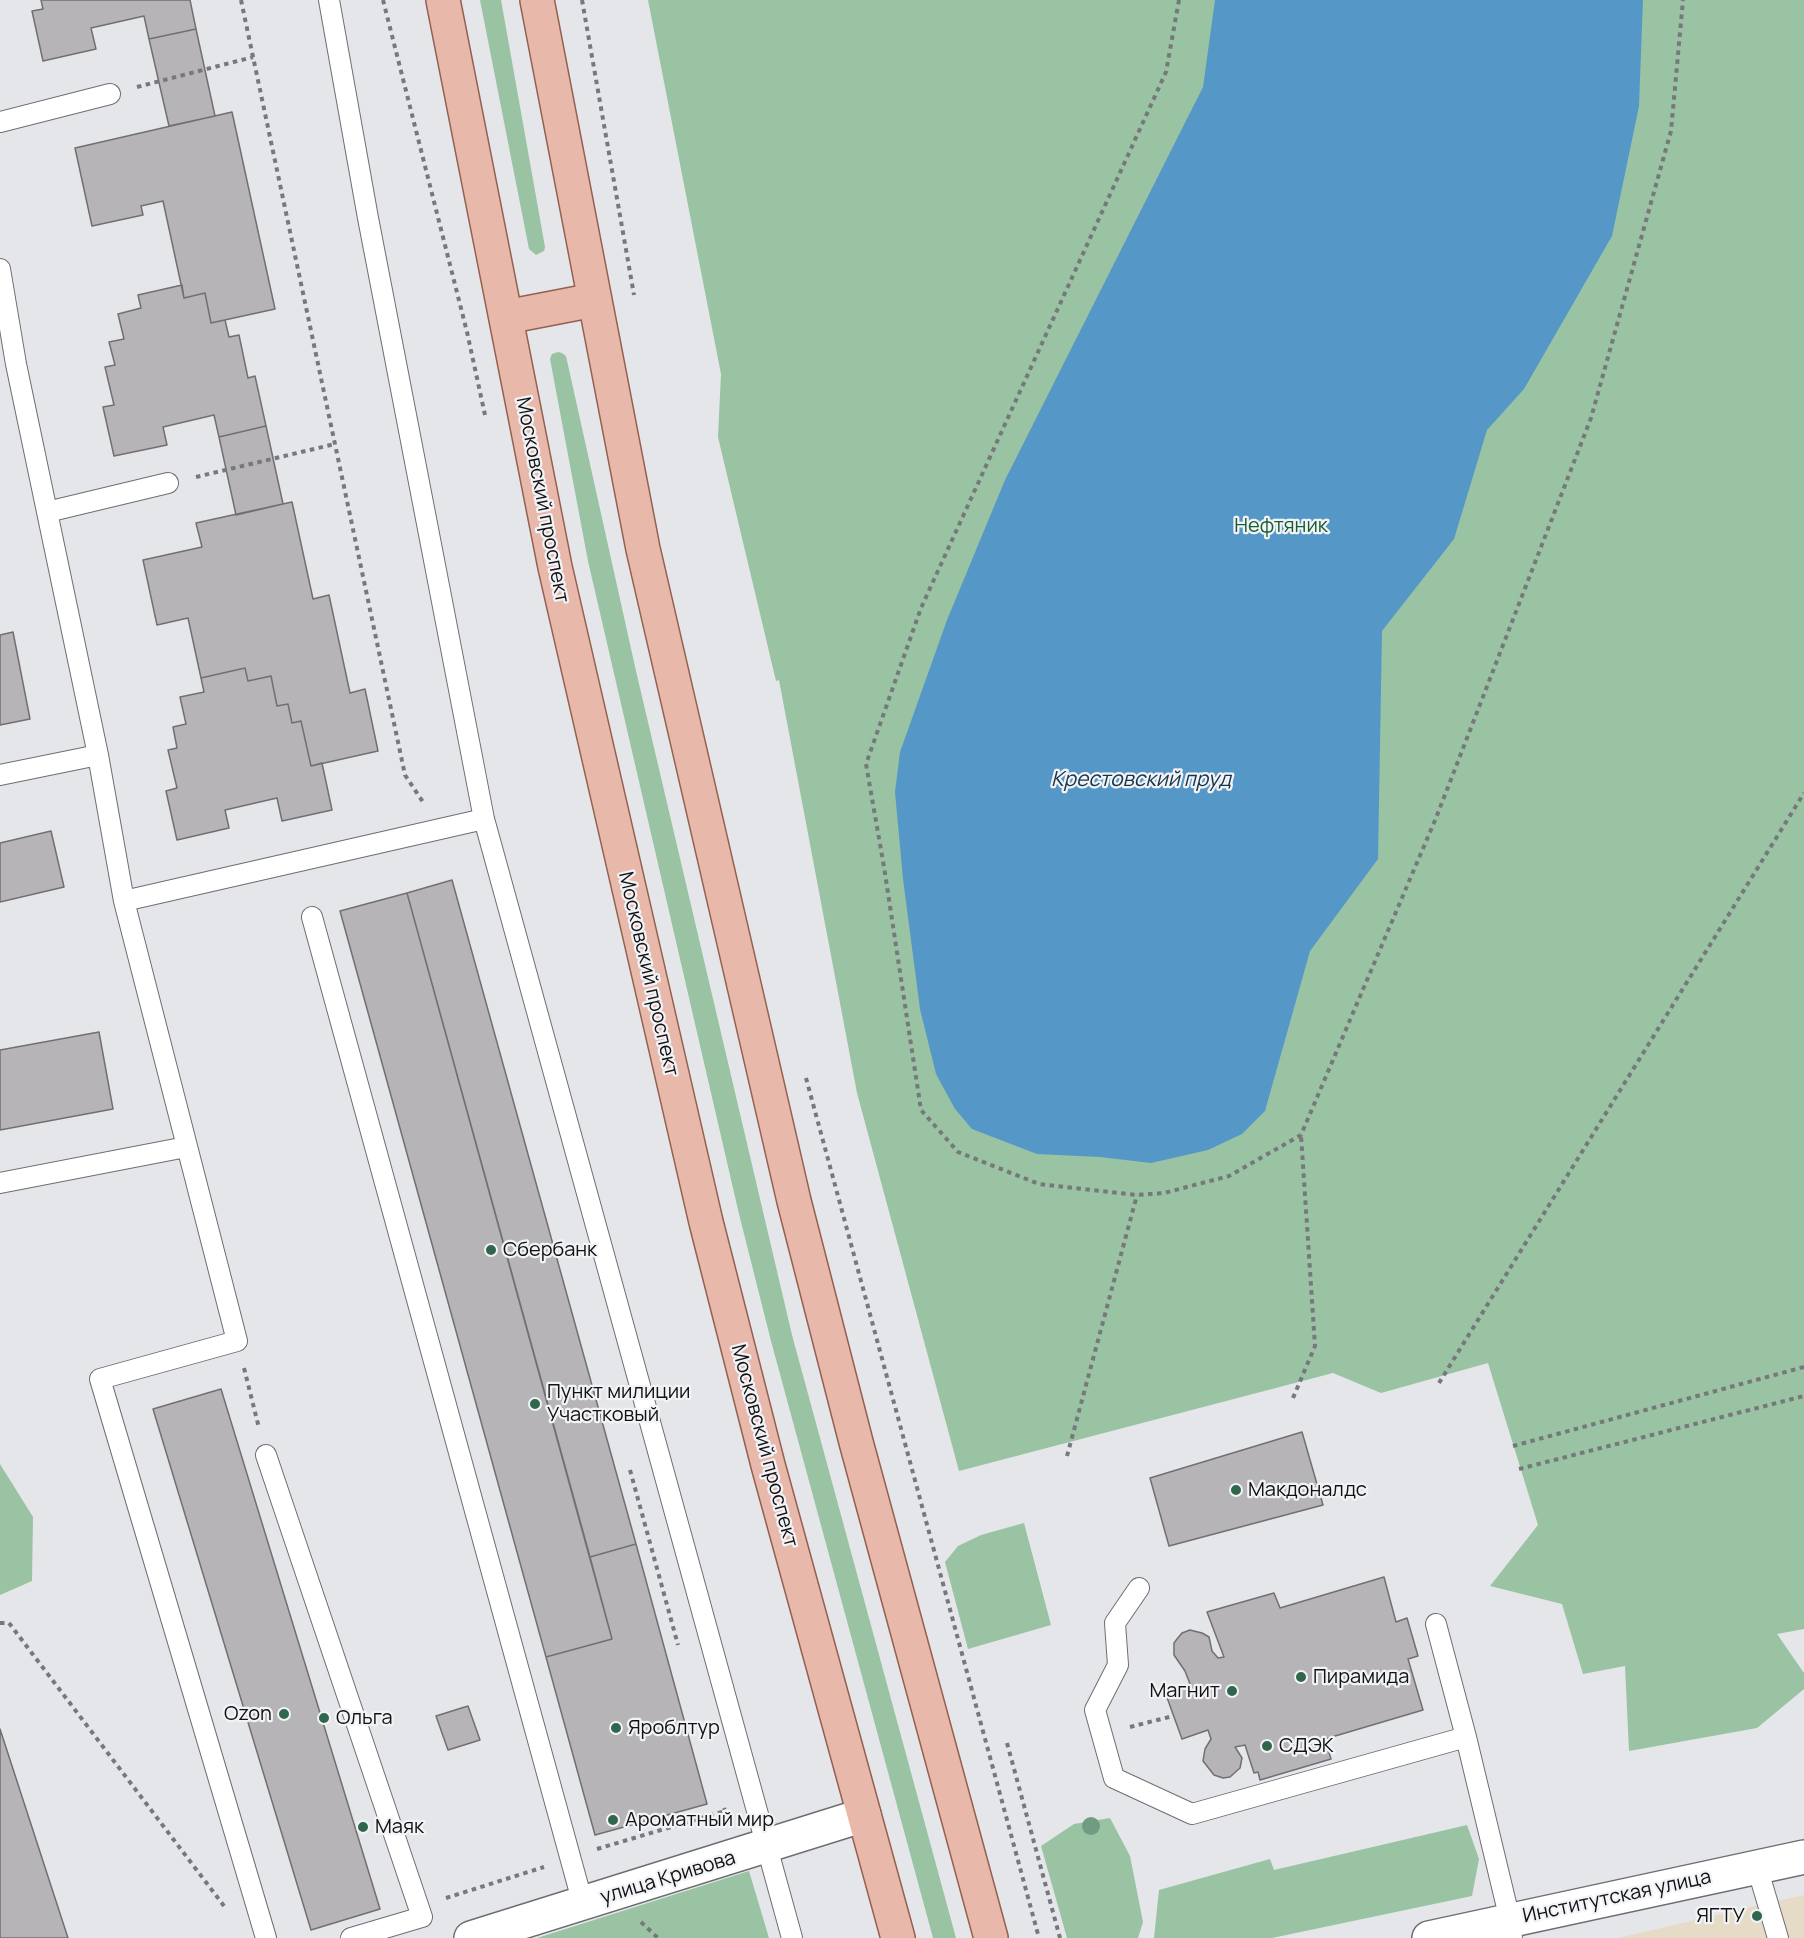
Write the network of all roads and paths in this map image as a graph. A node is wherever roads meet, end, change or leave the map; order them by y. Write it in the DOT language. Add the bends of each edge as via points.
graph roads {
  1 [pos="241,0"];
  2 [pos="329,0"];
  3 [pos="443,0"];
  4 [pos="537,0"];
  5 [pos="582,0"];
  6 [pos="1179,0"];
  7 [pos="1683,0"];
  8 [pos="253,57"];
  9 [pos="159,81"];
  10 [pos="110,94"];
  11 [pos="0,122"];
  12 [pos="0,269"];
  13 [pos="594,300"];
  14 [pos="635,302"];
  15 [pos="506,317"];
  16 [pos="8,366"];
  17 [pos="335,444"];
  18 [pos="226,470"];
  19 [pos="168,483"];
  20 [pos="47,512"];
  21 [pos="98,755"];
  22 [pos="0,776"];
  23 [pos="1804,793"];
  24 [pos="483,819"];
  25 [pos="442,828"];
  26 [pos="124,901"];
  27 [pos="312,917"];
  28 [pos="803,1068"];
  29 [pos="1300,1135"];
  30 [pos="186,1147"];
  31 [pos="0,1183"];
  32 [pos="1137,1195"];
  33 [pos="237,1341"];
  34 [pos="1804,1367"];
  35 [pos="1439,1383"];
  36 [pos="1804,1396"];
  37 [pos="1293,1398"];
  38 [pos="1513,1446"];
  39 [pos="266,1455"];
  40 [pos="1067,1456"];
  41 [pos="628,1464"];
  42 [pos="1519,1469"];
  43 [pos="1138,1588"];
  44 [pos="0,1623"];
  45 [pos="1436,1624"];
  46 [pos="681,1655"];
  47 [pos="1173,1716"];
  48 [pos="1130,1727"];
  49 [pos="1466,1737"];
  50 [pos="1007,1743"];
  51 [pos="721,1800"];
  52 [pos="864,1815"];
  53 [pos="765,1847"];
  54 [pos="1804,1857"];
  55 [pos="570,1859"];
  56 [pos="1757,1867"];
  57 [pos="437,1901"];
  58 [pos="583,1904"];
  59 [pos="226,1909"];
  60 [pos="1511,1929"];
  61 [pos="266,1938"];
  62 [pos="351,1938"];
  63 [pos="471,1938"];
  64 [pos="792,1938"];
  65 [pos="898,1938"];
  66 [pos="991,1938"];
  67 [pos="1039,1938"];
  68 [pos="1060,1938"];
  69 [pos="1429,1938"];
  70 [pos="1778,1938"];
  1 -- 8 [label="path"];
  2 -- 24 [label="lane"];
  3 -- 15 [label="main road, Московский проспект"];
  4 -- 13 [label="main road"];
  5 -- 14 [label="path"];
  6 -- 32 [label="path" via="1166,72 921,608 866,764 921,1110 958,1152 1039,1184"];
  7 -- 29 [label="path" via="1671,131 1591,418 1436,818"];
  8 -- 9 [label="path"];
  8 -- 17 [label="path"];
  10 -- 11 [label="lane"];
  12 -- 16 [label="lane"];
  13 -- 15 [label="main road"];
  13 -- 66 [label="main road" via="663,640 794,1201"];
  15 -- 52 [label="main road, Московский проспект" via="557,579 706,1222"];
  16 -- 20 [label="lane"];
  17 -- 18 [label="path"];
  17 -- 25 [label="path" via="405,776"];
  19 -- 20 [label="lane"];
  20 -- 21 [label="lane"];
  21 -- 22 [label="lane"];
  21 -- 26 [label="lane"];
  23 -- 35 [label="path"];
  24 -- 25 [label="lane"];
  24 -- 53 [label="lane"];
  25 -- 26 [label="lane"];
  26 -- 30 [label="lane"];
  27 -- 55 [label="lane"];
  28 -- 67 [label="path"];
  29 -- 32 [label="path" via="1229,1176 1164,1193"];
  29 -- 37 [label="path" via="1315,1346"];
  30 -- 31 [label="lane"];
  30 -- 33 [label="lane"];
  32 -- 40 [label="path"];
  33 -- 39 [label="path"];
  33 -- 61 [label="lane" via="100,1378"];
  34 -- 38 [label="path"];
  36 -- 42 [label="path"];
  39 -- 62 [label="lane" via="422,1917"];
  41 -- 46 [label="path"];
  43 -- 49 [label="lane" via="1115,1623 1118,1665 1095,1710 1114,1778 1192,1814"];
  44 -- 59 [label="path" via="9,1623"];
  45 -- 49 [label="lane"];
  47 -- 48 [label="path"];
  49 -- 60 [label="lane"];
  50 -- 68 [label="path"];
  51 -- 55 [label="path" via="724,1811"];
  52 -- 53 [label="street, улица Кривова"];
  52 -- 65 [label="main road, Московский проспект"];
  53 -- 58 [label="street, улица Кривова"];
  53 -- 64 [label="lane"];
  54 -- 56 [label="street, Институтская улица"];
  55 -- 57 [label="path"];
  55 -- 58 [label="lane"];
  56 -- 60 [label="street, Институтская улица"];
  56 -- 70 [label="lane"];
  58 -- 63 [label="street, улица Кривова"];
  60 -- 69 [label="street, Институтская улица"];
}
